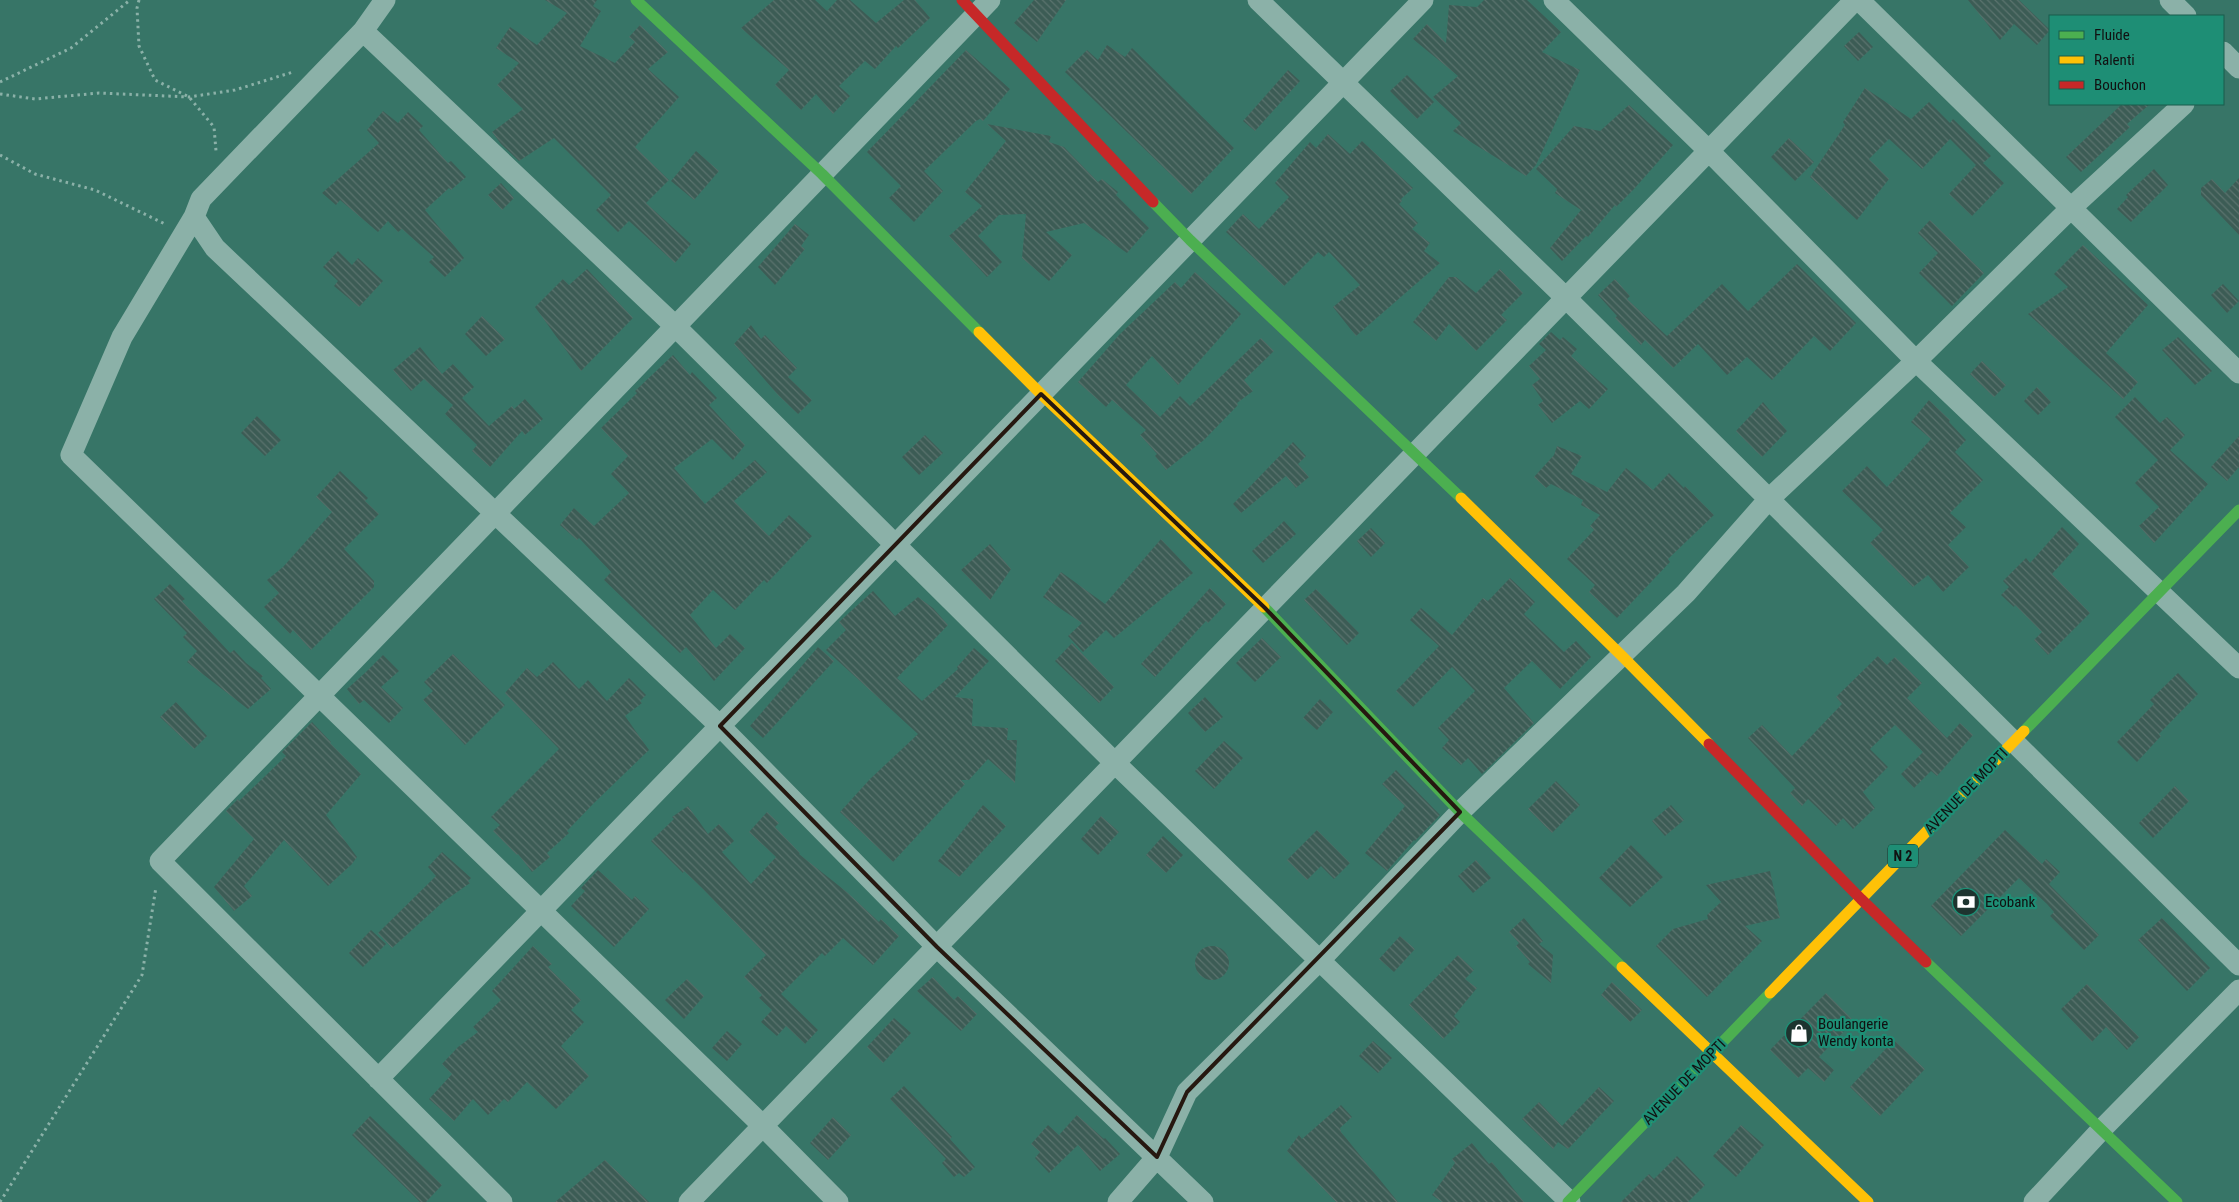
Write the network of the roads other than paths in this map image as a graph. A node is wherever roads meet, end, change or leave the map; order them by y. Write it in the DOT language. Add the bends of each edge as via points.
graph roads {
  1 [pos="385,0"];
  2 [pos="636,0"];
  3 [pos="1258,0"];
  4 [pos="1423,0"];
  5 [pos="1554,0"];
  6 [pos="1855,0"];
  7 [pos="1859,0"];
  8 [pos="2170,0"];
  9 [pos="976,5"];
  10 [pos="2185,15"];
  11 [pos="363,31"];
  12 [pos="1343,82"];
  13 [pos="2183,105"];
  14 [pos="1709,151"];
  15 [pos="822,174"];
  16 [pos="2071,208"];
  17 [pos="189,225"];
  18 [pos="1190,240"];
  19 [pos="1566,298"];
  20 [pos="676,326"];
  21 [pos="1916,361"];
  22 [pos="2239,374"];
  23 [pos="1041,394"];
  24 [pos="1415,454"];
  25 [pos="1768,500"];
  26 [pos="2239,510"];
  27 [pos="496,513"];
  28 [pos="895,546"];
  29 [pos="2159,592"];
  30 [pos="1265,608"];
  31 [pos="1622,656"];
  32 [pos="2239,668"];
  33 [pos="320,695"];
  34 [pos="720,726"];
  35 [pos="2014,742"];
  36 [pos="1115,763"];
  37 [pos="1460,812"];
  38 [pos="1861,899"];
  39 [pos="540,911"];
  40 [pos="937,947"];
  41 [pos="1321,959"];
  42 [pos="2239,966"];
  43 [pos="2239,990"];
  44 [pos="1712,1053"];
  45 [pos="378,1079"];
  46 [pos="763,1126"];
  47 [pos="2101,1130"];
  48 [pos="1158,1156"];
  49 [pos="502,1202"];
  50 [pos="689,1202"];
  51 [pos="838,1202"];
  52 [pos="1118,1202"];
  53 [pos="1203,1202"];
  54 [pos="1569,1202"];
  55 [pos="1868,1202"];
  56 [pos="2034,1202"];
  57 [pos="2177,1202"];
  1 -- 11 [label="street"];
  2 -- 15 [label="street"];
  3 -- 12 [label="street"];
  4 -- 12 [label="street"];
  5 -- 14 [label="street"];
  6 -- 14 [label="street"];
  7 -- 16 [label="street"];
  8 -- 10 [label="street"];
  9 -- 15 [label="street"];
  9 -- 18 [label="street"];
  11 -- 17 [label="street" via="201,199"];
  11 -- 20 [label="street"];
  12 -- 18 [label="street"];
  12 -- 19 [label="street"];
  13 -- 16 [label="street"];
  14 -- 19 [label="street"];
  14 -- 21 [label="street"];
  15 -- 20 [label="street"];
  15 -- 23 [label="street"];
  16 -- 21 [label="street"];
  16 -- 22 [label="street"];
  17 -- 27 [label="street"];
  17 -- 33 [label="street" via="122,337 71,456"];
  18 -- 23 [label="street"];
  18 -- 24 [label="street"];
  19 -- 24 [label="street"];
  19 -- 25 [label="street"];
  20 -- 27 [label="street"];
  20 -- 28 [label="street"];
  21 -- 25 [label="street"];
  21 -- 29 [label="street"];
  23 -- 28 [label="street"];
  23 -- 30 [label="street"];
  24 -- 30 [label="street"];
  24 -- 31 [label="street"];
  25 -- 31 [label="street" via="1686,593"];
  25 -- 35 [label="street"];
  26 -- 29 [label="street, AVENUE DE MOPTI / N 2"];
  27 -- 33 [label="street"];
  27 -- 34 [label="street"];
  28 -- 34 [label="street"];
  28 -- 36 [label="street"];
  29 -- 32 [label="street"];
  29 -- 35 [label="street, AVENUE DE MOPTI / N 2"];
  30 -- 36 [label="street"];
  30 -- 37 [label="street"];
  31 -- 37 [label="street"];
  31 -- 38 [label="street"];
  33 -- 39 [label="street"];
  33 -- 45 [label="street" via="160,861"];
  34 -- 39 [label="street"];
  34 -- 40 [label="street"];
  35 -- 38 [label="street, AVENUE DE MOPTI / N 2"];
  35 -- 42 [label="street"];
  36 -- 40 [label="street"];
  36 -- 41 [label="street"];
  37 -- 41 [label="street"];
  37 -- 44 [label="street"];
  38 -- 44 [label="street, AVENUE DE MOPTI / N 2"];
  38 -- 47 [label="street"];
  39 -- 45 [label="street"];
  39 -- 46 [label="street"];
  40 -- 46 [label="street"];
  40 -- 48 [label="street"];
  41 -- 48 [label="street" via="1187,1092"];
  41 -- 54 [label="street"];
  43 -- 47 [label="street"];
  44 -- 54 [label="street, AVENUE DE MOPTI / N 2"];
  44 -- 55 [label="street"];
  45 -- 49 [label="street"];
  46 -- 50 [label="street"];
  46 -- 51 [label="street"];
  47 -- 56 [label="street"];
  47 -- 57 [label="street"];
  48 -- 52 [label="street"];
  48 -- 53 [label="street"];
}
